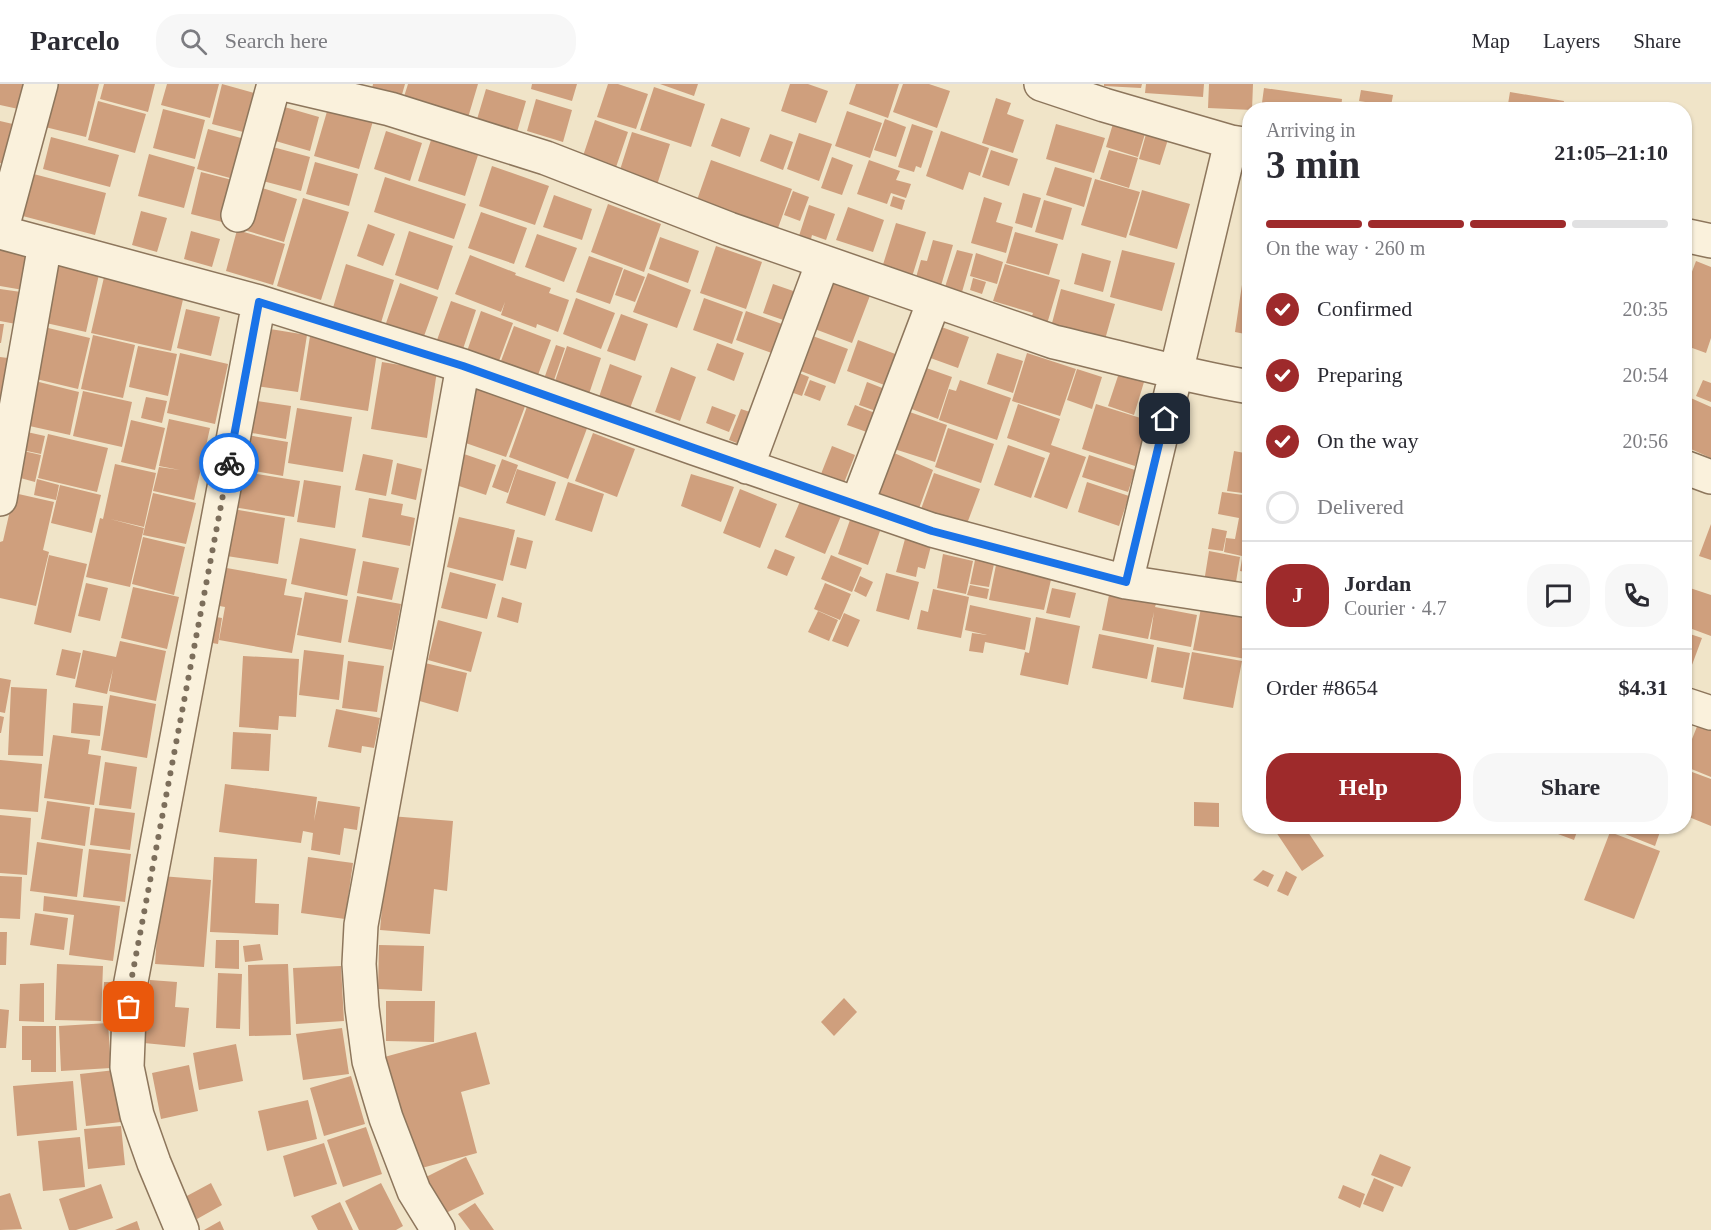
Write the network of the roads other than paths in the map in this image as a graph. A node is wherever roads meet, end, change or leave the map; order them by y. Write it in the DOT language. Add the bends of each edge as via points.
graph roads {
  1 [pos="41,84"];
  2 [pos="274,84"];
  3 [pos="283,84"];
  4 [pos="1041,84"];
  5 [pos="368,94"];
  6 [pos="1240,143"];
  7 [pos="238,215"];
  8 [pos="0,232"];
  9 [pos="1692,237"];
  10 [pos="1711,241"];
  11 [pos="45,244"];
  12 [pos="823,262"];
  13 [pos="934,301"];
  14 [pos="259,302"];
  15 [pos="463,366"];
  16 [pos="1176,373"];
  17 [pos="1242,385"];
  18 [pos="747,467"];
  19 [pos="1692,470"];
  20 [pos="1711,477"];
  21 [pos="0,499"];
  22 [pos="857,504"];
  23 [pos="1126,582"];
  24 [pos="1242,600"];
  25 [pos="1692,707"];
  26 [pos="1711,713"];
  27 [pos="182,1230"];
  28 [pos="438,1230"];
  1 -- 8 [label="street"];
  2 -- 7 [label="street"];
  3 -- 5 [label="street"];
  4 -- 6 [label="street"];
  5 -- 12 [label="street" via="390,109 546,158 729,230"];
  6 -- 16 [label="street"];
  8 -- 11 [label="street"];
  9 -- 10 [label="street"];
  11 -- 14 [label="street"];
  11 -- 21 [label="street"];
  12 -- 13 [label="street"];
  12 -- 18 [label="street"];
  13 -- 16 [label="street" via="1054,342"];
  13 -- 22 [label="street"];
  14 -- 15 [label="street"];
  14 -- 27 [label="street" via="130,987 128,1067 137,1115"];
  15 -- 18 [label="street"];
  15 -- 28 [label="street" via="361,925 362,1008 369,1061 414,1191"];
  16 -- 17 [label="street"];
  16 -- 23 [label="street"];
  18 -- 22 [label="street"];
  19 -- 20 [label="street"];
  22 -- 23 [label="street" via="932,531"];
  23 -- 24 [label="street"];
  25 -- 26 [label="street"];
}
